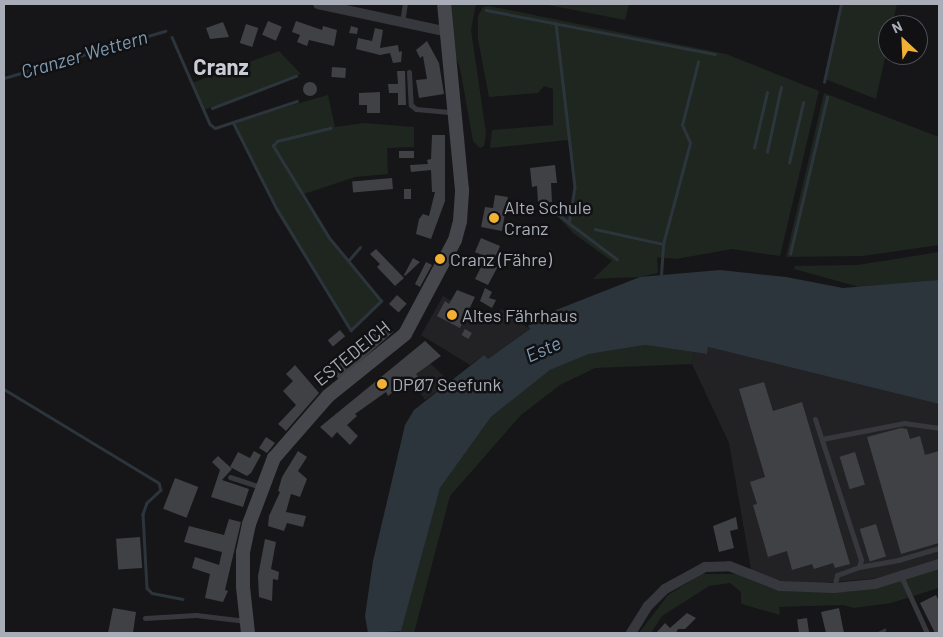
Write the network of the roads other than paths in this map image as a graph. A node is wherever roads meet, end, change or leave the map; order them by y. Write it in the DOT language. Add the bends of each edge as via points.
graph roads {
  1 [pos="318,4"];
  2 [pos="405,4"];
  3 [pos="444,4"];
  4 [pos="402,22"];
  5 [pos="444,31"];
  6 [pos="409,72"];
  7 [pos="457,112"];
  8 [pos="815,419"];
  9 [pos="939,428"];
  10 [pos="822,439"];
  11 [pos="230,477"];
  12 [pos="262,487"];
  13 [pos="939,548"];
  14 [pos="939,564"];
  15 [pos="859,567"];
  16 [pos="901,576"];
  17 [pos="834,588"];
  18 [pos="145,618"];
  19 [pos="247,627"];
  20 [pos="631,633"];
  21 [pos="928,633"];
  1 -- 4 [label="street"];
  2 -- 4 [label="lane"];
  3 -- 5 [label="street, ESTEDEICH"];
  4 -- 5 [label="street"];
  5 -- 7 [label="street, ESTEDEICH"];
  6 -- 7 [label="lane" via="411,105 416,109"];
  7 -- 12 [label="street, ESTEDEICH" via="462,190 460,221 455,240 411,325 396,344 318,406 274,458"];
  8 -- 10 [label="lane"];
  9 -- 10 [label="lane" via="904,423"];
  10 -- 15 [label="lane" via="861,560"];
  11 -- 12 [label="lane"];
  12 -- 19 [label="street, ESTEDEICH" via="244,552"];
  13 -- 15 [label="lane"];
  14 -- 16 [label="street"];
  15 -- 17 [label="lane" via="837,575"];
  16 -- 17 [label="street" via="865,586"];
  16 -- 21 [label="lane"];
  17 -- 20 [label="street" via="792,588 763,581 730,566 705,567 665,589 648,606"];
  18 -- 19 [label="lane" via="196,614"];
}
